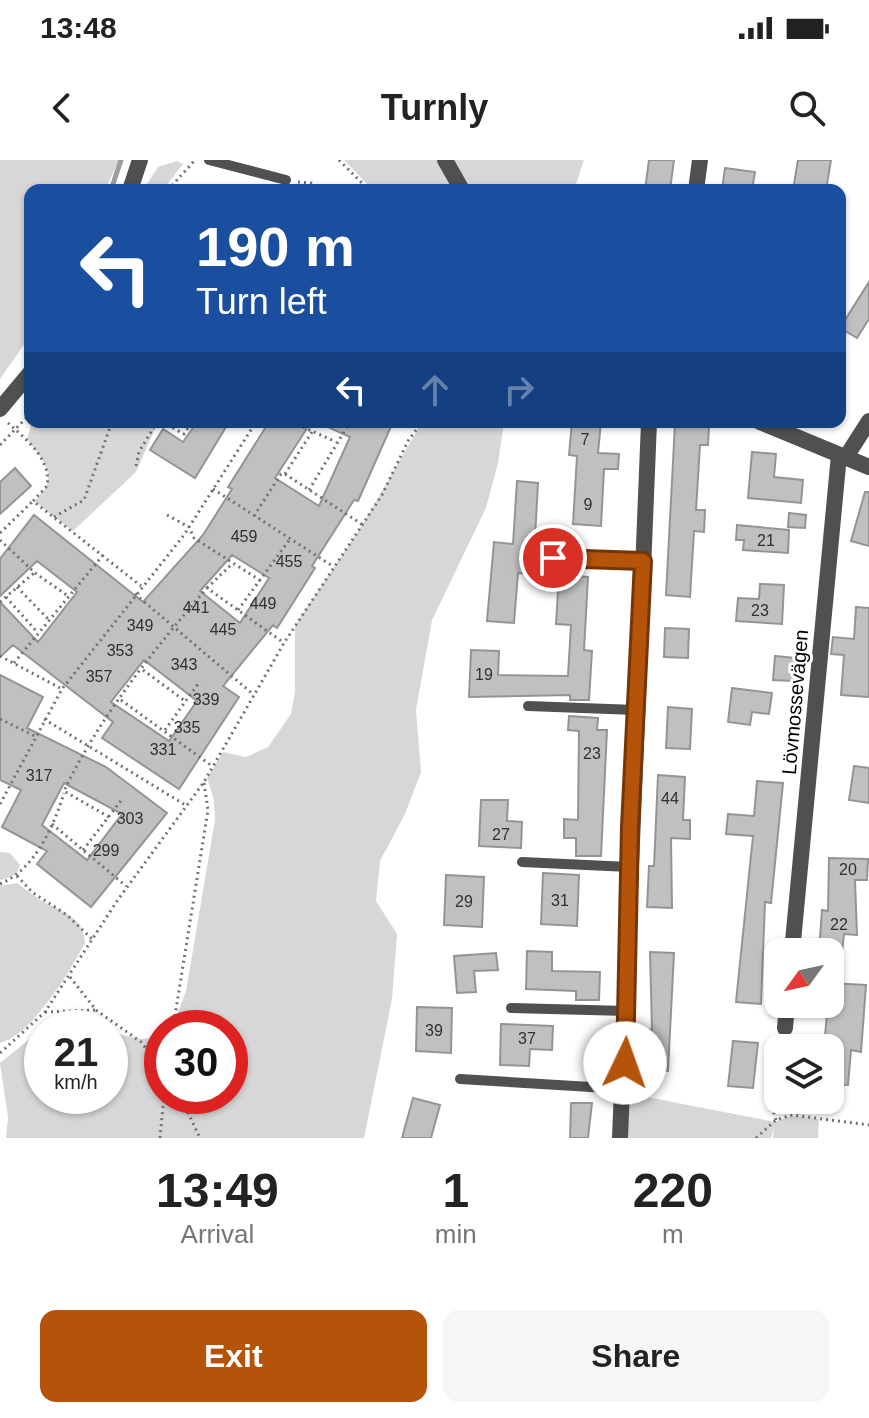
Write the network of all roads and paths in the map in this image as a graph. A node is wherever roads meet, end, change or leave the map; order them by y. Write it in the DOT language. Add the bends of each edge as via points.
graph roads {
  1 [pos="140,160"];
  2 [pos="195,160"];
  3 [pos="209,160"];
  4 [pos="339,160"];
  5 [pos="445,160"];
  6 [pos="700,160"];
  7 [pos="286,180"];
  8 [pos="132,184"];
  9 [pos="173,184"];
  10 [pos="312,184"];
  11 [pos="363,184"];
  12 [pos="459,184"];
  13 [pos="697,184"];
  14 [pos="24,380"];
  15 [pos="0,409"];
  16 [pos="0,416"];
  17 [pos="24,420"];
  18 [pos="869,421"];
  19 [pos="110,428"];
  20 [pos="156,428"];
  21 [pos="172,428"];
  22 [pos="188,428"];
  23 [pos="252,428"];
  24 [pos="304,428"];
  25 [pos="346,428"];
  26 [pos="418,428"];
  27 [pos="649,428"];
  28 [pos="774,428"];
  29 [pos="15,430"];
  30 [pos="312,432"];
  31 [pos="338,442"];
  32 [pos="0,445"];
  33 [pos="842,456"];
  34 [pos="136,466"];
  35 [pos="869,467"];
  36 [pos="285,474"];
  37 [pos="213,489"];
  38 [pos="309,490"];
  39 [pos="33,501"];
  40 [pos="167,515"];
  41 [pos="254,516"];
  42 [pos="54,517"];
  43 [pos="363,525"];
  44 [pos="189,527"];
  45 [pos="0,533"];
  46 [pos="290,539"];
  47 [pos="0,540"];
  48 [pos="103,555"];
  49 [pos="553,558"];
  50 [pos="643,561"];
  51 [pos="232,564"];
  52 [pos="334,567"];
  53 [pos="35,573"];
  54 [pos="261,581"];
  55 [pos="141,586"];
  56 [pos="17,587"];
  57 [pos="207,588"];
  58 [pos="135,594"];
  59 [pos="6,597"];
  60 [pos="68,597"];
  61 [pos="0,602"];
  62 [pos="237,611"];
  63 [pos="49,620"];
  64 [pos="174,626"];
  65 [pos="38,633"];
  66 [pos="284,643"];
  67 [pos="0,656"];
  68 [pos="14,663"];
  69 [pos="143,670"];
  70 [pos="200,681"];
  71 [pos="62,689"];
  72 [pos="255,696"];
  73 [pos="121,700"];
  74 [pos="185,702"];
  75 [pos="528,706"];
  76 [pos="636,710"];
  77 [pos="0,719"];
  78 [pos="44,719"];
  79 [pos="165,730"];
  80 [pos="35,736"];
  81 [pos="87,745"];
  82 [pos="213,766"];
  83 [pos="204,782"];
  84 [pos="0,789"];
  85 [pos="5,792"];
  86 [pos="64,793"];
  87 [pos="123,798"];
  88 [pos="0,804"];
  89 [pos="187,806"];
  90 [pos="109,817"];
  91 [pos="52,824"];
  92 [pos="83,850"];
  93 [pos="522,862"];
  94 [pos="629,867"];
  95 [pos="17,876"];
  96 [pos="0,884"];
  97 [pos="127,887"];
  98 [pos="793,938"];
  99 [pos="92,939"];
  100 [pos="70,977"];
  101 [pos="511,1008"];
  102 [pos="46,1010"];
  103 [pos="96,1010"];
  104 [pos="176,1010"];
  105 [pos="627,1011"];
  106 [pos="786,1018"];
  107 [pos="785,1028"];
  108 [pos="24,1031"];
  109 [pos="128,1033"];
  110 [pos="144,1046"];
  111 [pos="1,1051"];
  112 [pos="460,1079"];
  113 [pos="624,1089"];
  114 [pos="162,1114"];
  115 [pos="189,1114"];
  116 [pos="776,1120"];
  117 [pos="869,1125"];
  118 [pos="160,1138"];
  119 [pos="200,1138"];
  120 [pos="620,1138"];
  121 [pos="756,1138"];
  1 -- 8 [label="street"];
  2 -- 9 [label="path"];
  3 -- 7 [label="lane"];
  4 -- 11 [label="path"];
  5 -- 12 [label="street"];
  6 -- 13 [label="street"];
  7 -- 10 [label="path"];
  14 -- 15 [label="street"];
  16 -- 29 [label="path"];
  17 -- 29 [label="path"];
  18 -- 33 [label="street, Lövmossevägen"];
  19 -- 42 [label="path" via="88,495"];
  20 -- 34 [label="path"];
  21 -- 22 [label="path" via="184,434"];
  23 -- 37 [label="path"];
  24 -- 30 [label="path"];
  25 -- 31 [label="path"];
  26 -- 43 [label="path"];
  27 -- 50 [label="street"];
  28 -- 33 [label="street"];
  29 -- 32 [label="path"];
  29 -- 39 [label="path" via="47,472 47,486"];
  30 -- 31 [label="path"];
  30 -- 36 [label="path"];
  31 -- 38 [label="path"];
  33 -- 35 [label="street"];
  33 -- 98 [label="street, Lövmossevägen"];
  36 -- 38 [label="path"];
  36 -- 41 [label="path"];
  37 -- 41 [label="path"];
  37 -- 44 [label="path"];
  38 -- 43 [label="path"];
  39 -- 42 [label="path"];
  39 -- 45 [label="path"];
  40 -- 44 [label="path"];
  41 -- 46 [label="path"];
  42 -- 48 [label="path"];
  43 -- 52 [label="path"];
  44 -- 51 [label="path" via="194,538"];
  44 -- 55 [label="path"];
  46 -- 52 [label="path"];
  46 -- 54 [label="path"];
  47 -- 53 [label="path"];
  48 -- 55 [label="path"];
  48 -- 60 [label="path"];
  49 -- 50 [label="lane"];
  50 -- 76 [label="street"];
  51 -- 54 [label="path"];
  51 -- 57 [label="path"];
  52 -- 66 [label="path"];
  53 -- 56 [label="path"];
  53 -- 60 [label="path"];
  54 -- 62 [label="path"];
  55 -- 58 [label="path"];
  56 -- 59 [label="path"];
  56 -- 63 [label="path"];
  57 -- 62 [label="path"];
  57 -- 64 [label="path"];
  58 -- 64 [label="path"];
  58 -- 71 [label="path"];
  59 -- 61 [label="path"];
  59 -- 65 [label="path"];
  60 -- 63 [label="path"];
  62 -- 66 [label="path"];
  63 -- 65 [label="path"];
  64 -- 69 [label="path"];
  64 -- 72 [label="path"];
  65 -- 68 [label="path"];
  66 -- 72 [label="path"];
  67 -- 68 [label="path"];
  68 -- 71 [label="path"];
  69 -- 73 [label="path"];
  69 -- 74 [label="path"];
  70 -- 74 [label="path"];
  71 -- 78 [label="path"];
  72 -- 82 [label="path"];
  73 -- 79 [label="path"];
  73 -- 81 [label="path"];
  74 -- 79 [label="path"];
  75 -- 76 [label="lane"];
  76 -- 94 [label="street"];
  77 -- 80 [label="path"];
  78 -- 80 [label="path"];
  78 -- 81 [label="path"];
  79 -- 82 [label="path"];
  80 -- 85 [label="path"];
  81 -- 86 [label="path"];
  81 -- 89 [label="path"];
  82 -- 83 [label="path"];
  83 -- 89 [label="path"];
  83 -- 104 [label="path" via="208,810"];
  84 -- 85 [label="path"];
  85 -- 88 [label="path"];
  86 -- 90 [label="path"];
  86 -- 91 [label="path"];
  87 -- 90 [label="path"];
  89 -- 97 [label="path"];
  90 -- 92 [label="path"];
  91 -- 92 [label="path"];
  91 -- 95 [label="path"];
  92 -- 97 [label="path"];
  93 -- 94 [label="lane"];
  94 -- 105 [label="street"];
  95 -- 96 [label="path"];
  95 -- 99 [label="path"];
  97 -- 99 [label="path"];
  99 -- 100 [label="path"];
  100 -- 102 [label="path"];
  100 -- 103 [label="path"];
  101 -- 105 [label="lane"];
  105 -- 113 [label="street"];
  106 -- 107 [label="street"];
  107 -- 116 [label="path" via="778,1032 772,1106"];
  108 -- 111 [label="path"];
  109 -- 110 [label="path"];
  112 -- 113 [label="lane"];
  113 -- 120 [label="street"];
  114 -- 118 [label="path"];
  115 -- 119 [label="path"];
  116 -- 117 [label="path" via="792,1115"];
  116 -- 121 [label="path"];
}
